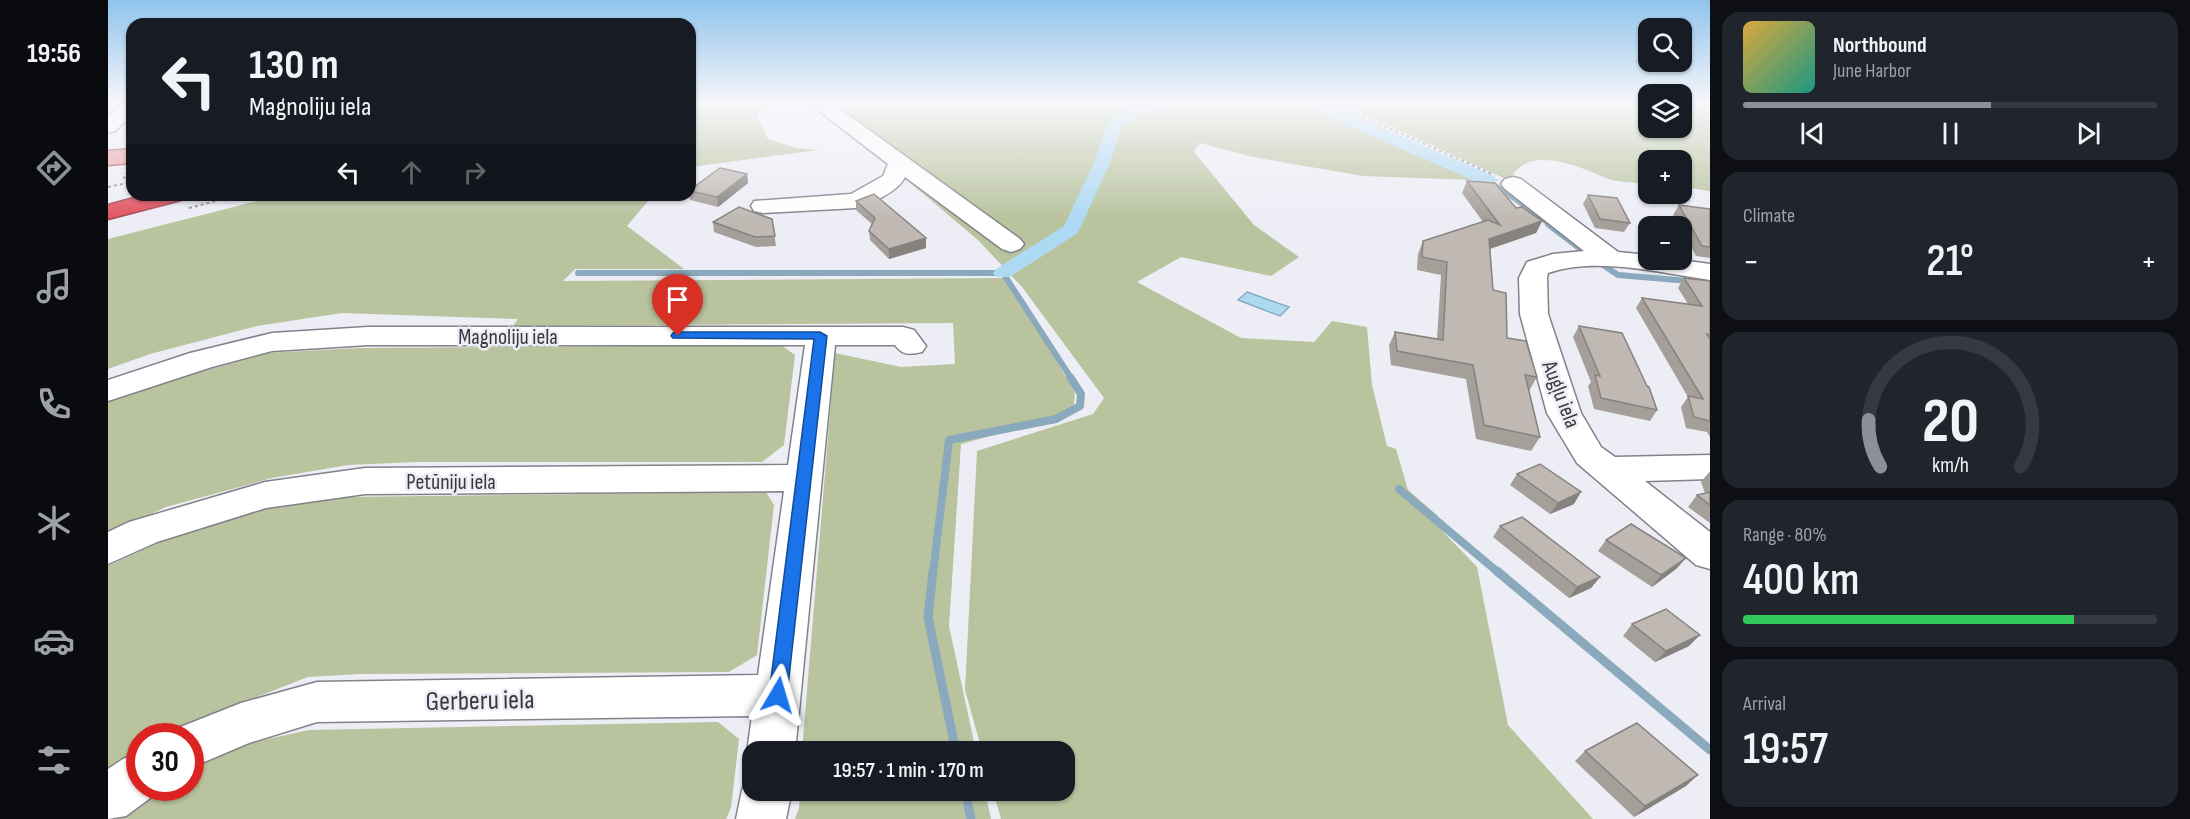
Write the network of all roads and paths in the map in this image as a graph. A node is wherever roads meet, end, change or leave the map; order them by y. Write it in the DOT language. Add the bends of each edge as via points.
graph roads {
  1 [pos="871,142"];
  2 [pos="1425,142"];
  3 [pos="126,156"];
  4 [pos="108,158"];
  5 [pos="899,163"];
  6 [pos="1513,184"];
  7 [pos="126,192"];
  8 [pos="108,196"];
  9 [pos="150,201"];
  10 [pos="764,207"];
  11 [pos="108,212"];
  12 [pos="1011,244"];
  13 [pos="1601,259"];
  14 [pos="1710,272"];
  15 [pos="820,336"];
  16 [pos="911,346"];
  17 [pos="108,391"];
  18 [pos="1710,467"];
  19 [pos="1608,471"];
  20 [pos="804,478"];
  21 [pos="108,549"];
  22 [pos="1710,554"];
  23 [pos="778,695"];
  24 [pos="204,740"];
  25 [pos="772,741"];
  26 [pos="126,786"];
  27 [pos="108,799"];
  28 [pos="764,801"];
  29 [pos="761,819"];
  1 -- 5 [label="street"];
  2 -- 6 [label="path"];
  3 -- 4 [label="main road"];
  5 -- 10 [label="street" via="893,180 856,201"];
  5 -- 12 [label="street"];
  6 -- 13 [label="street"];
  7 -- 8 [label="highway"];
  9 -- 11 [label="highway"];
  13 -- 14 [label="street"];
  13 -- 19 [label="street, Augļu iela" via="1547,262 1536,268 1534,314 1564,413 1589,455"];
  15 -- 16 [label="street, Magnoliju iela" via="903,336"];
  15 -- 17 [label="street, Magnoliju iela" via="368,336 272,342 201,360"];
  15 -- 20 [label="street"];
  18 -- 19 [label="street"];
  19 -- 22 [label="street, Augļu iela"];
  20 -- 21 [label="street, Petūniju iela" via="365,481 265,495 143,532"];
  20 -- 23 [label="street"];
  23 -- 24 [label="street, Gerberu iela" via="317,702 240,724"];
  23 -- 25 [label="street"];
  26 -- 27 [label="street"];
  28 -- 29 [label="street"];
}
